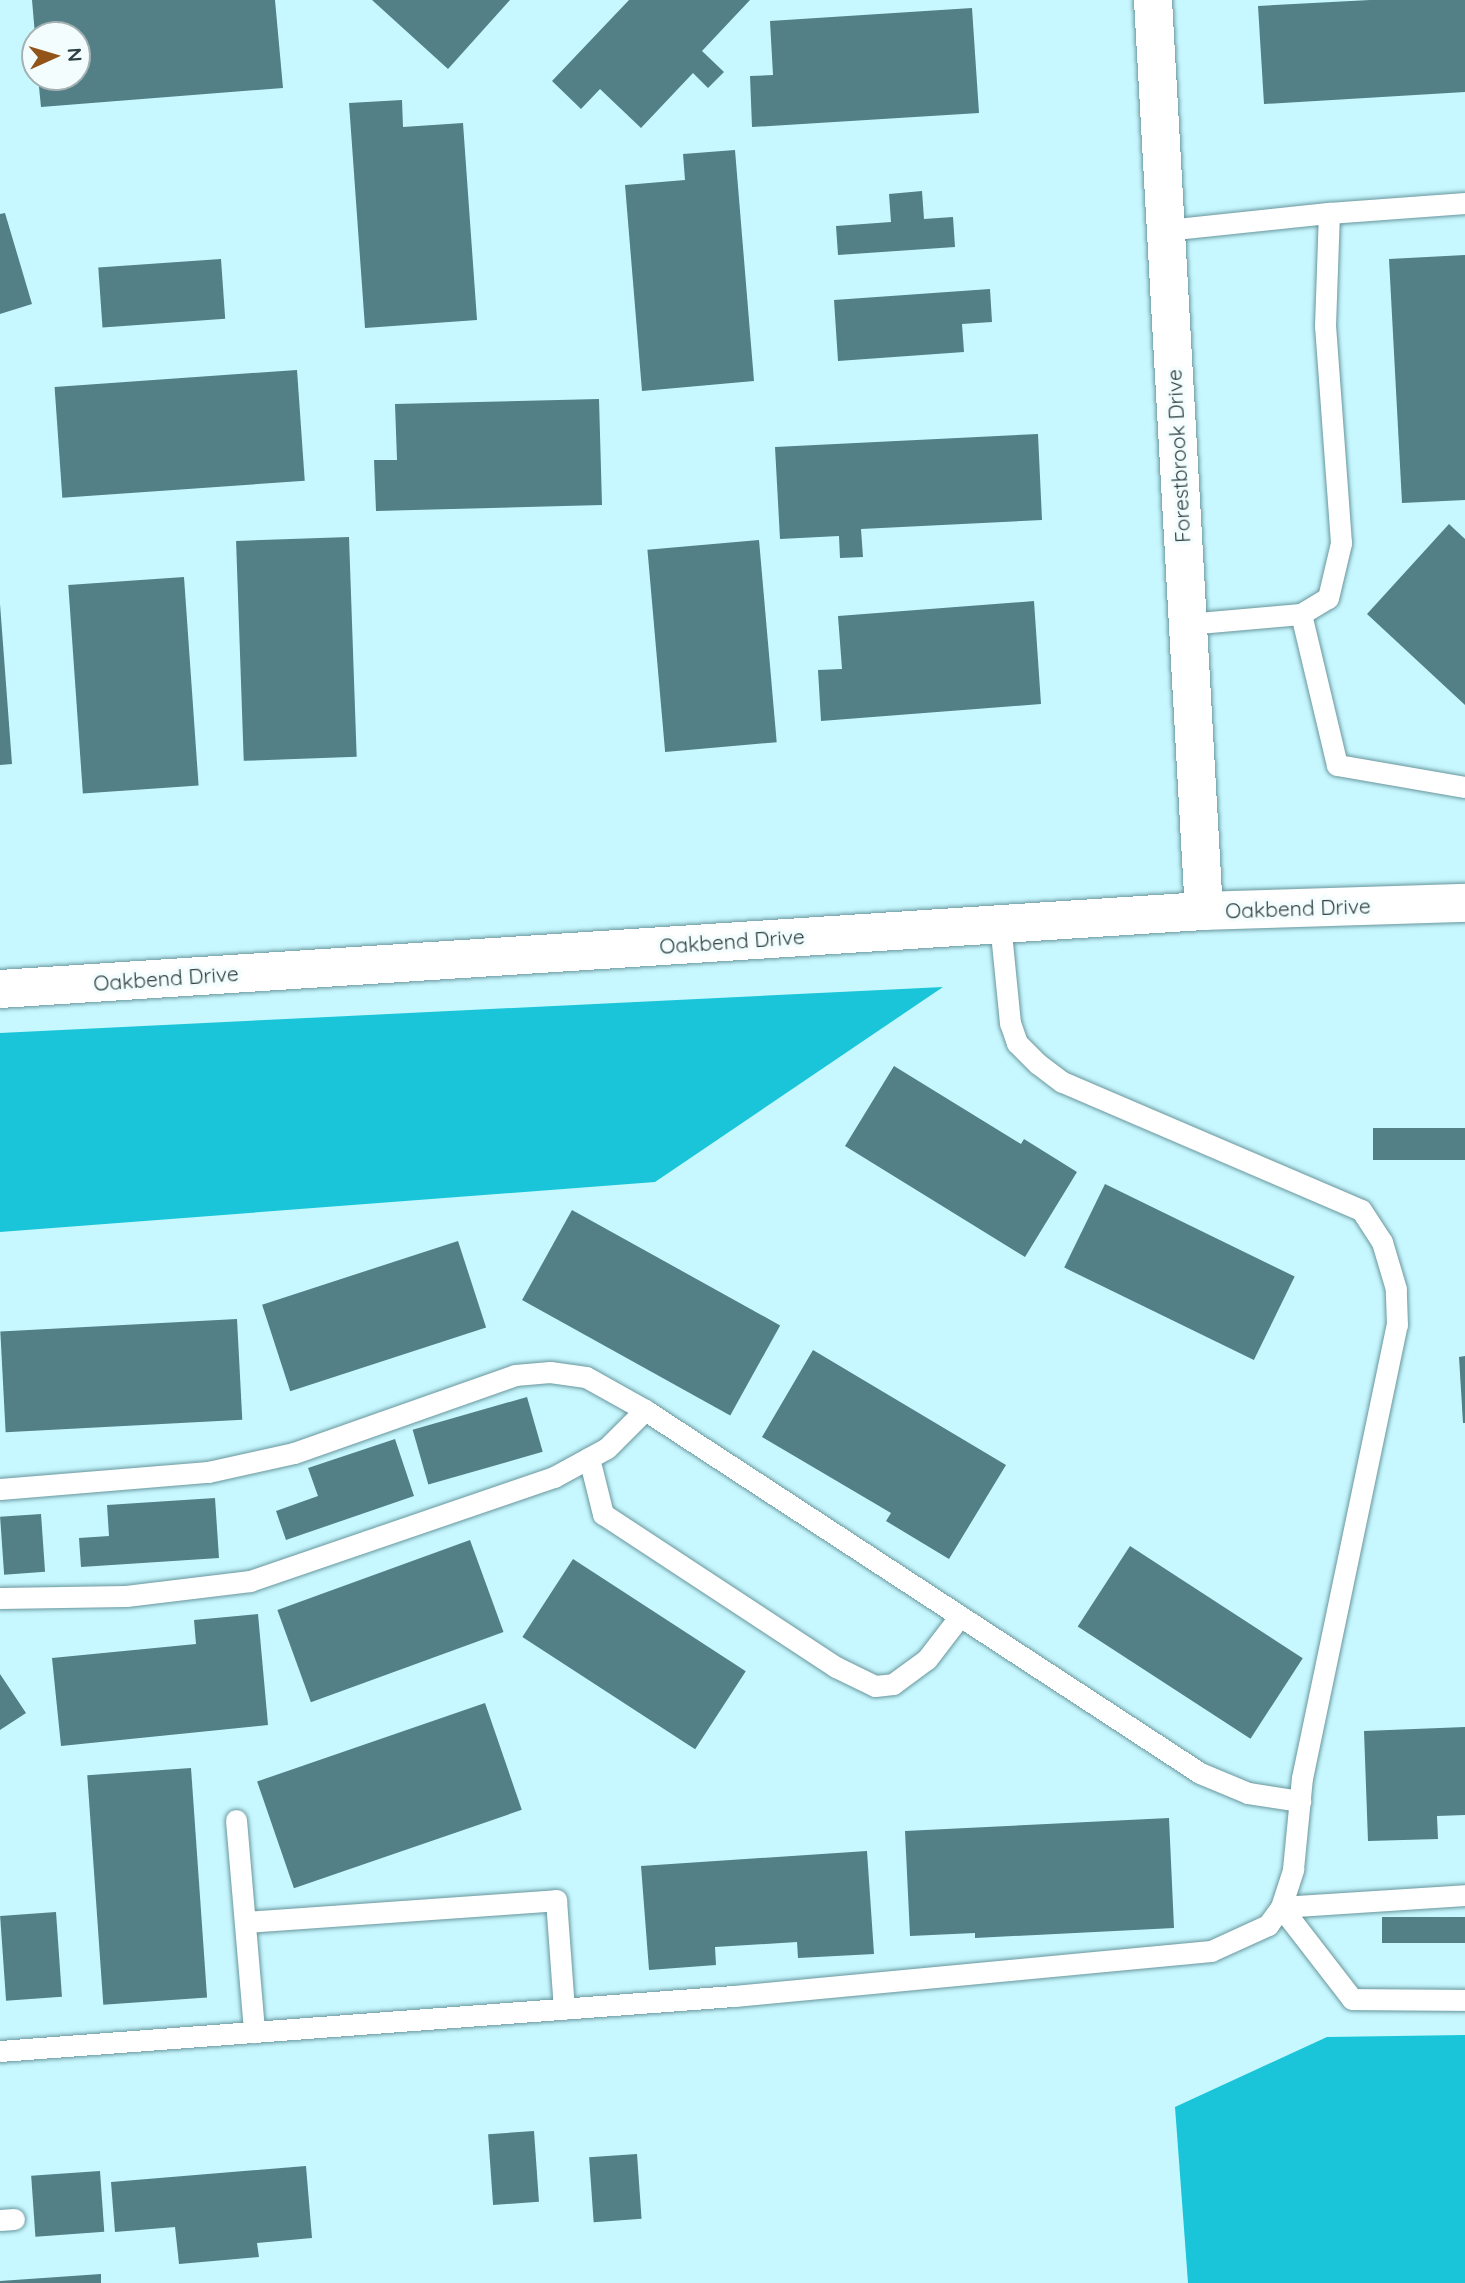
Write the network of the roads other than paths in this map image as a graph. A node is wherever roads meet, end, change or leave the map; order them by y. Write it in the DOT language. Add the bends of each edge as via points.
graph roads {
  1 [pos="1153,0"];
  2 [pos="1465,204"];
  3 [pos="1329,213"];
  4 [pos="1167,230"];
  5 [pos="1301,614"];
  6 [pos="1187,624"];
  7 [pos="1465,787"];
  8 [pos="1465,903"];
  9 [pos="1204,911"];
  10 [pos="1000,923"];
  11 [pos="0,989"];
  12 [pos="645,1410"];
  13 [pos="589,1458"];
  14 [pos="0,1489"];
  15 [pos="0,1598"];
  16 [pos="960,1616"];
  17 [pos="1300,1801"];
  18 [pos="236,1820"];
  19 [pos="1465,1895"];
  20 [pos="1281,1907"];
  21 [pos="245,1922"];
  22 [pos="1465,2000"];
  23 [pos="564,2008"];
  24 [pos="254,2032"];
  25 [pos="0,2051"];
  1 -- 4 [label="street, Forestbrook Drive"];
  2 -- 3 [label="lane"];
  3 -- 4 [label="lane"];
  3 -- 5 [label="lane" via="1325,326 1341,543 1328,598"];
  4 -- 6 [label="street, Forestbrook Drive"];
  5 -- 6 [label="lane"];
  5 -- 7 [label="lane" via="1337,765"];
  6 -- 9 [label="street, Forestbrook Drive"];
  8 -- 9 [label="street, Oakbend Drive"];
  9 -- 10 [label="street, Oakbend Drive"];
  10 -- 11 [label="street, Oakbend Drive"];
  10 -- 17 [label="lane" via="1010,1023 1017,1043 1038,1064 1062,1082 1361,1210 1382,1242 1396,1289 1397,1325"];
  12 -- 13 [label="lane" via="607,1448"];
  12 -- 14 [label="lane" via="586,1377 550,1372 515,1375 259,1462 208,1472"];
  12 -- 16 [label="lane"];
  13 -- 15 [label="lane" via="554,1477 250,1581 126,1596"];
  13 -- 16 [label="lane" via="603,1514 835,1667 875,1686 893,1684 927,1658"];
  16 -- 17 [label="lane" via="1200,1773 1248,1793"];
  17 -- 20 [label="lane" via="1293,1869"];
  18 -- 21 [label="lane"];
  19 -- 20 [label="lane"];
  20 -- 22 [label="lane" via="1352,1999"];
  20 -- 23 [label="lane" via="1268,1925 1210,1951"];
  21 -- 23 [label="lane" via="556,1900"];
  21 -- 24 [label="lane"];
  23 -- 24 [label="lane"];
  24 -- 25 [label="lane"];
}
